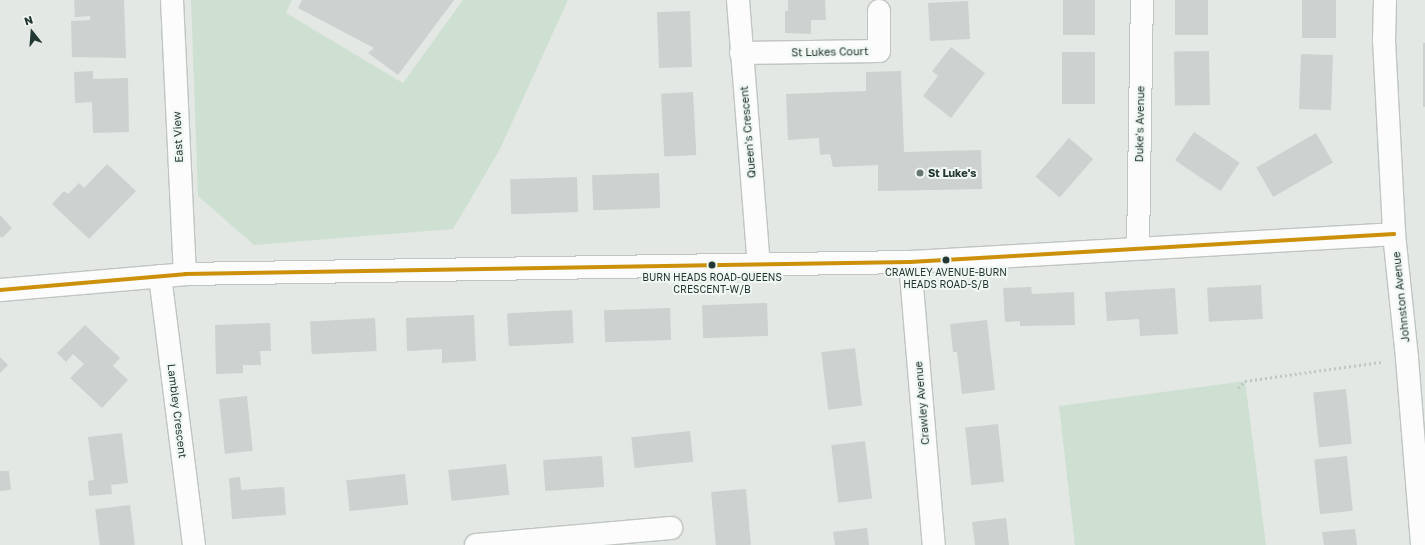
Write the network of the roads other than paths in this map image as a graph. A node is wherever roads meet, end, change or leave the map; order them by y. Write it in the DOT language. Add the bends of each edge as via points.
graph roads {
  1 [pos="172,0"];
  2 [pos="738,0"];
  3 [pos="1142,0"];
  4 [pos="1385,0"];
  5 [pos="879,11"];
  6 [pos="741,53"];
  7 [pos="1394,234"];
  8 [pos="1138,248"];
  9 [pos="910,262"];
  10 [pos="759,264"];
  11 [pos="185,274"];
  12 [pos="160,276"];
  13 [pos="0,290"];
  14 [pos="671,528"];
  15 [pos="194,545"];
  16 [pos="476,545"];
  17 [pos="934,545"];
  18 [pos="1422,545"];
  1 -- 11 [label="street, East View"];
  2 -- 6 [label="street, Queen's Crescent"];
  3 -- 8 [label="street, Duke's Avenue"];
  4 -- 7 [label="street, Johnston Avenue" via="1384,40"];
  5 -- 6 [label="street, St Lukes Court" via="879,51"];
  6 -- 10 [label="street, Queen's Crescent"];
  7 -- 8 [label="street"];
  7 -- 18 [label="street, Johnston Avenue"];
  8 -- 9 [label="street"];
  9 -- 10 [label="street"];
  9 -- 17 [label="street, Crawley Avenue"];
  10 -- 11 [label="street"];
  11 -- 12 [label="street"];
  12 -- 13 [label="street"];
  12 -- 15 [label="street, Lambley Crescent"];
  14 -- 16 [label="street"];
}
